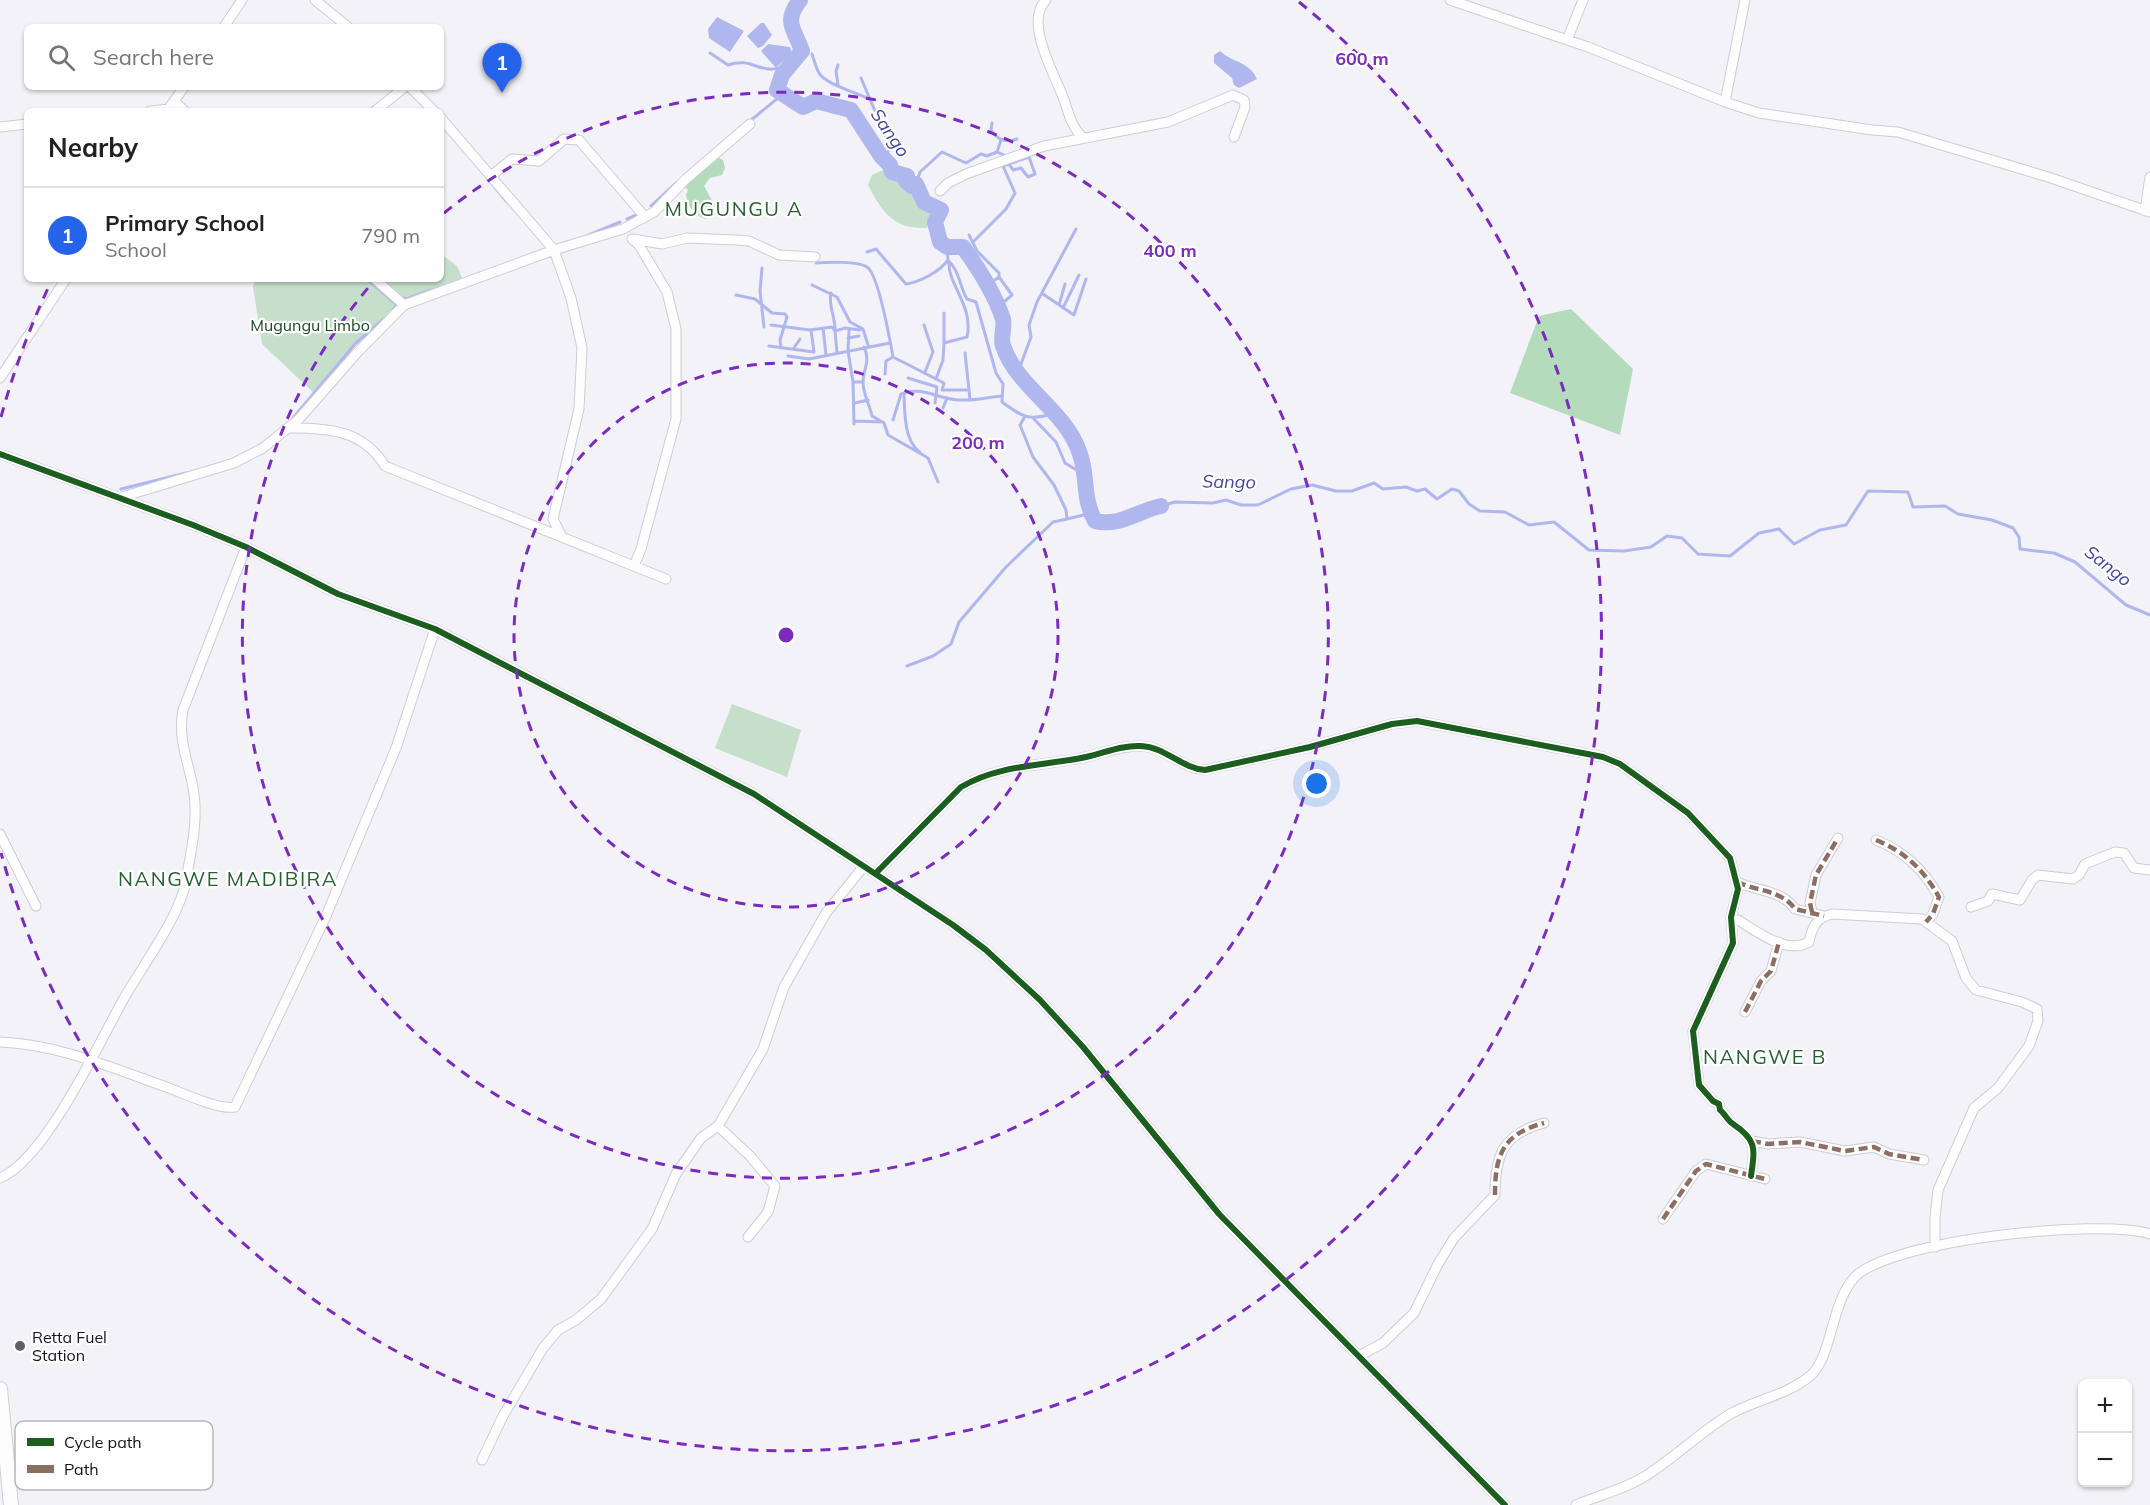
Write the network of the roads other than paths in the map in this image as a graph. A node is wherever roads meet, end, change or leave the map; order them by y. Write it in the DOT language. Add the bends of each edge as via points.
graph roads {
  1 [pos="242,0"];
  2 [pos="315,0"];
  3 [pos="1046,0"];
  4 [pos="1450,0"];
  5 [pos="1583,0"];
  6 [pos="1745,0"];
  7 [pos="226,24"];
  8 [pos="344,24"];
  9 [pos="1567,40"];
  10 [pos="182,90"];
  11 [pos="401,90"];
  12 [pos="413,90"];
  13 [pos="1725,102"];
  14 [pos="170,107"];
  15 [pos="379,108"];
  16 [pos="431,108"];
  17 [pos="444,121"];
  18 [pos="24,124"];
  19 [pos="750,124"];
  20 [pos="0,127"];
  21 [pos="1073,128"];
  22 [pos="1234,137"];
  23 [pos="1083,138"];
  24 [pos="1068,141"];
  25 [pos="491,176"];
  26 [pos="2150,177"];
  27 [pos="940,191"];
  28 [pos="2147,212"];
  29 [pos="645,217"];
  30 [pos="623,229"];
  31 [pos="632,239"];
  32 [pos="554,250"];
  33 [pos="815,257"];
  34 [pos="64,282"];
  35 [pos="378,282"];
  36 [pos="404,305"];
  37 [pos="3,364"];
  38 [pos="0,378"];
  39 [pos="290,428"];
  40 [pos="0,454"];
  41 [pos="122,497"];
  42 [pos="553,519"];
  43 [pos="536,526"];
  44 [pos="562,537"];
  45 [pos="246,547"];
  46 [pos="634,566"];
  47 [pos="666,579"];
  48 [pos="435,629"];
  49 [pos="0,834"];
  50 [pos="1838,838"];
  51 [pos="1876,840"];
  52 [pos="864,866"];
  53 [pos="2150,870"];
  54 [pos="876,873"];
  55 [pos="1737,882"];
  56 [pos="36,906"];
  57 [pos="1971,907"];
  58 [pos="1812,912"];
  59 [pos="1824,916"];
  60 [pos="1732,920"];
  61 [pos="1926,922"];
  62 [pos="1779,942"];
  63 [pos="1745,1012"];
  64 [pos="0,1042"];
  65 [pos="92,1061"];
  66 [pos="1544,1123"];
  67 [pos="718,1126"];
  68 [pos="1752,1141"];
  69 [pos="1924,1160"];
  70 [pos="1751,1176"];
  71 [pos="0,1178"];
  72 [pos="1765,1179"];
  73 [pos="1663,1219"];
  74 [pos="2150,1234"];
  75 [pos="748,1238"];
  76 [pos="1935,1247"];
  77 [pos="1359,1356"];
  78 [pos="0,1389"];
  79 [pos="482,1460"];
  80 [pos="10,1505"];
  81 [pos="1504,1505"];
  82 [pos="1576,1505"];
  1 -- 7 [label="street"];
  2 -- 8 [label="street"];
  3 -- 21 [label="street" via="1040,6 1038,21 1044,51"];
  4 -- 9 [label="street"];
  5 -- 9 [label="street"];
  6 -- 13 [label="street"];
  9 -- 13 [label="street"];
  10 -- 14 [label="street"];
  11 -- 15 [label="street"];
  12 -- 16 [label="street"];
  13 -- 28 [label="street" via="1759,113 1898,132 2048,177"];
  17 -- 25 [label="street"];
  18 -- 20 [label="street"];
  19 -- 29 [label="street"];
  21 -- 23 [label="street"];
  21 -- 24 [label="street"];
  22 -- 23 [label="street" via="1245,107 1244,100 1233,95 1168,122"];
  23 -- 24 [label="street"];
  24 -- 27 [label="street" via="966,174"];
  25 -- 29 [label="street" via="512,159 539,161 564,139 579,140"];
  25 -- 32 [label="street"];
  26 -- 28 [label="street"];
  29 -- 30 [label="street"];
  30 -- 31 [label="street"];
  30 -- 32 [label="street"];
  31 -- 33 [label="street" via="662,244 687,238 749,241 779,255"];
  31 -- 46 [label="street" via="667,292 674,315 677,388 676,419"];
  32 -- 36 [label="street"];
  32 -- 42 [label="street" via="571,298 582,348 579,409"];
  34 -- 37 [label="street"];
  35 -- 36 [label="street"];
  36 -- 39 [label="street"];
  37 -- 38 [label="street"];
  39 -- 41 [label="street" via="234,463"];
  39 -- 43 [label="street" via="319,428 352,436 370,444 385,465"];
  40 -- 41 [label="street"];
  41 -- 45 [label="street"];
  42 -- 43 [label="street" via="546,526"];
  42 -- 44 [label="street"];
  43 -- 44 [label="street"];
  44 -- 46 [label="street"];
  45 -- 48 [label="street" via="338,594"];
  45 -- 65 [label="street" via="183,710 182,745 194,792 195,814 184,889"];
  46 -- 47 [label="street"];
  48 -- 52 [label="street" via="754,794"];
  48 -- 65 [label="street" via="396,748 330,908 235,1107 208,1102"];
  49 -- 56 [label="street"];
  50 -- 58 [label="street" via="1816,875"];
  51 -- 61 [label="street" via="1904,852 1931,883 1939,897"];
  52 -- 54 [label="street"];
  52 -- 67 [label="street" via="826,913 784,987 763,1049"];
  53 -- 57 [label="street" via="2134,868 2124,853 2115,852 2085,864 2073,879 2038,876 2020,900 1992,894 1988,901"];
  54 -- 55 [label="street" via="961,787 1009,768 1142,746 1163,752 1193,769 1205,770 1417,721 1604,757 1620,764 1705,829 1730,858"];
  54 -- 77 [label="street" via="986,950 1040,1000 1219,1214"];
  55 -- 58 [label="street" via="1768,890 1796,909"];
  55 -- 60 [label="street"];
  58 -- 59 [label="street"];
  59 -- 61 [label="street"];
  59 -- 62 [label="street" via="1813,926 1809,942 1802,946"];
  60 -- 62 [label="street"];
  60 -- 68 [label="street" via="1733,943 1693,1031 1699,1085"];
  61 -- 76 [label="street" via="1952,940 1966,978 1976,990 2029,1005 2037,1009 2038,1020 2029,1046 1998,1088 1974,1108 1938,1190"];
  62 -- 63 [label="street" via="1771,971 1761,981"];
  64 -- 65 [label="street" via="44,1048"];
  65 -- 71 [label="street" via="24,1161"];
  66 -- 77 [label="street" via="1513,1137 1500,1151 1494,1196 1454,1238 1414,1313 1383,1343"];
  67 -- 75 [label="street" via="774,1186 768,1212"];
  67 -- 79 [label="street" via="691,1150 652,1229 601,1299 558,1330 543,1348"];
  68 -- 69 [label="street" via="1800,1142 1845,1151 1875,1147 1888,1154"];
  68 -- 70 [label="street"];
  70 -- 72 [label="street"];
  70 -- 73 [label="street" via="1706,1164 1696,1171"];
  74 -- 76 [label="street" via="2125,1229 2029,1232"];
  76 -- 82 [label="street" via="1887,1259 1857,1274 1844,1291 1820,1361 1809,1378 1731,1414 1640,1479"];
  77 -- 81 [label="street"];
  78 -- 80 [label="main road"];
}
